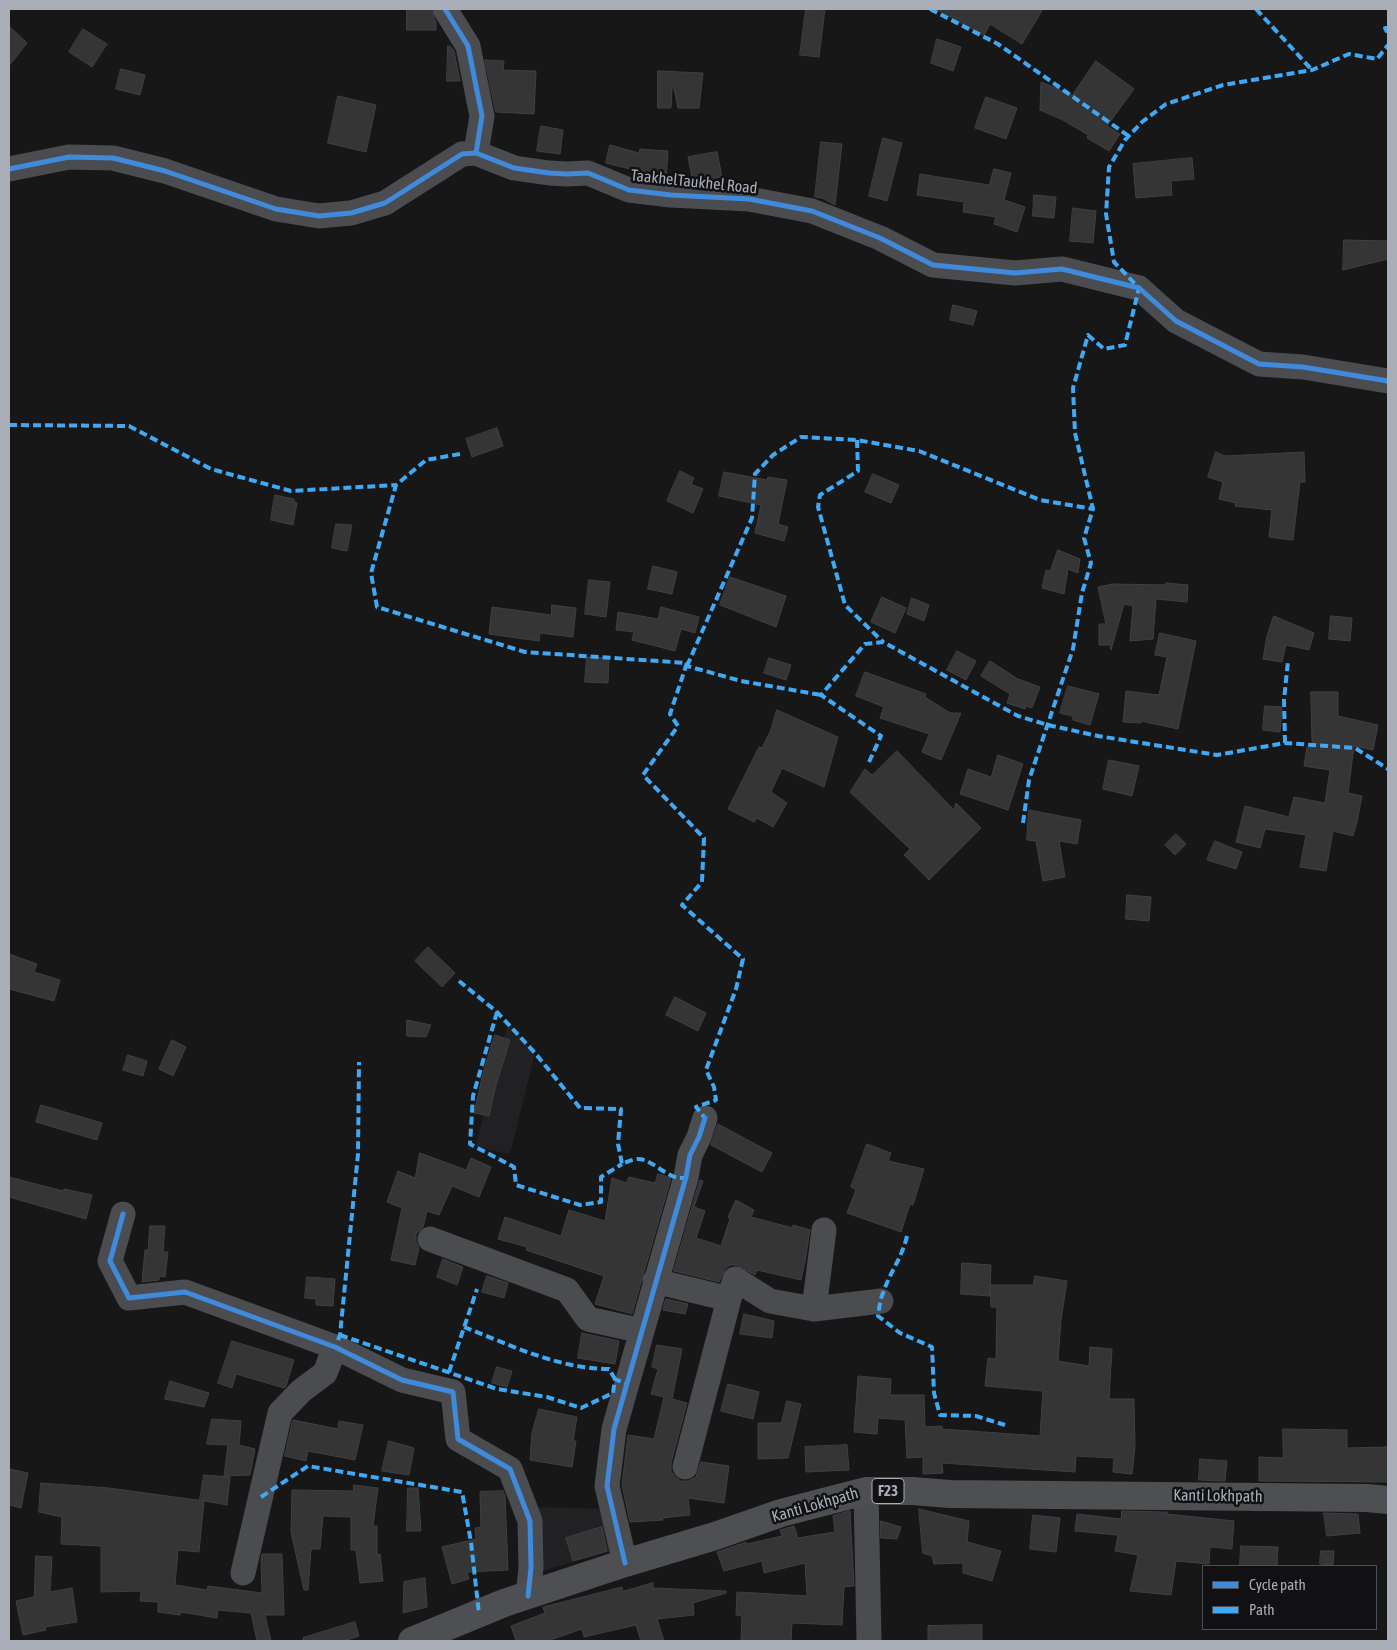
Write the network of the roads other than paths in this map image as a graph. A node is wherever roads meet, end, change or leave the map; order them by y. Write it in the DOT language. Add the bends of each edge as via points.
graph roads {
  1 [pos="445,9"];
  2 [pos="476,153"];
  3 [pos="9,169"];
  4 [pos="1388,382"];
  5 [pos="705,1118"];
  6 [pos="123,1214"];
  7 [pos="824,1230"];
  8 [pos="430,1239"];
  9 [pos="656,1281"];
  10 [pos="728,1299"];
  11 [pos="881,1301"];
  12 [pos="814,1309"];
  13 [pos="642,1331"];
  14 [pos="335,1347"];
  15 [pos="685,1467"];
  16 [pos="866,1491"];
  17 [pos="1388,1500"];
  18 [pos="625,1563"];
  19 [pos="244,1573"];
  20 [pos="528,1596"];
  21 [pos="425,1639"];
  22 [pos="869,1641"];
  1 -- 2 [label="street" via="468,46 482,116"];
  2 -- 3 [label="street" via="462,154 385,203 351,213 319,216 276,208 165,171 113,158 69,157"];
  2 -- 4 [label="street, TaakhelTaukhel Road" via="514,168 548,173 588,173 629,190 749,199 812,211 880,238 933,265 1015,273 1062,270 1139,288 1176,320 1259,364 1303,367"];
  5 -- 9 [label="street" via="690,1155"];
  6 -- 14 [label="street" via="110,1262 129,1298 185,1292"];
  7 -- 12 [label="street"];
  8 -- 13 [label="street" via="567,1290 588,1319"];
  9 -- 10 [label="street"];
  9 -- 13 [label="street"];
  10 -- 12 [label="street" via="735,1279 770,1300"];
  10 -- 15 [label="street"];
  11 -- 12 [label="street"];
  13 -- 18 [label="street" via="614,1429 607,1486"];
  14 -- 19 [label="street" via="325,1373 280,1413"];
  14 -- 20 [label="street" via="402,1380 453,1392 458,1439 510,1469 530,1521"];
  16 -- 17 [label="main road, Kanti Lokhpath / F23"];
  16 -- 18 [label="main road, Kanti Lokhpath / F23" via="781,1513"];
  16 -- 22 [label="street"];
  18 -- 20 [label="main road, Kanti Lokhpath / F23"];
  20 -- 21 [label="main road, Kanti Lokhpath / F23" via="504,1603"];
}
